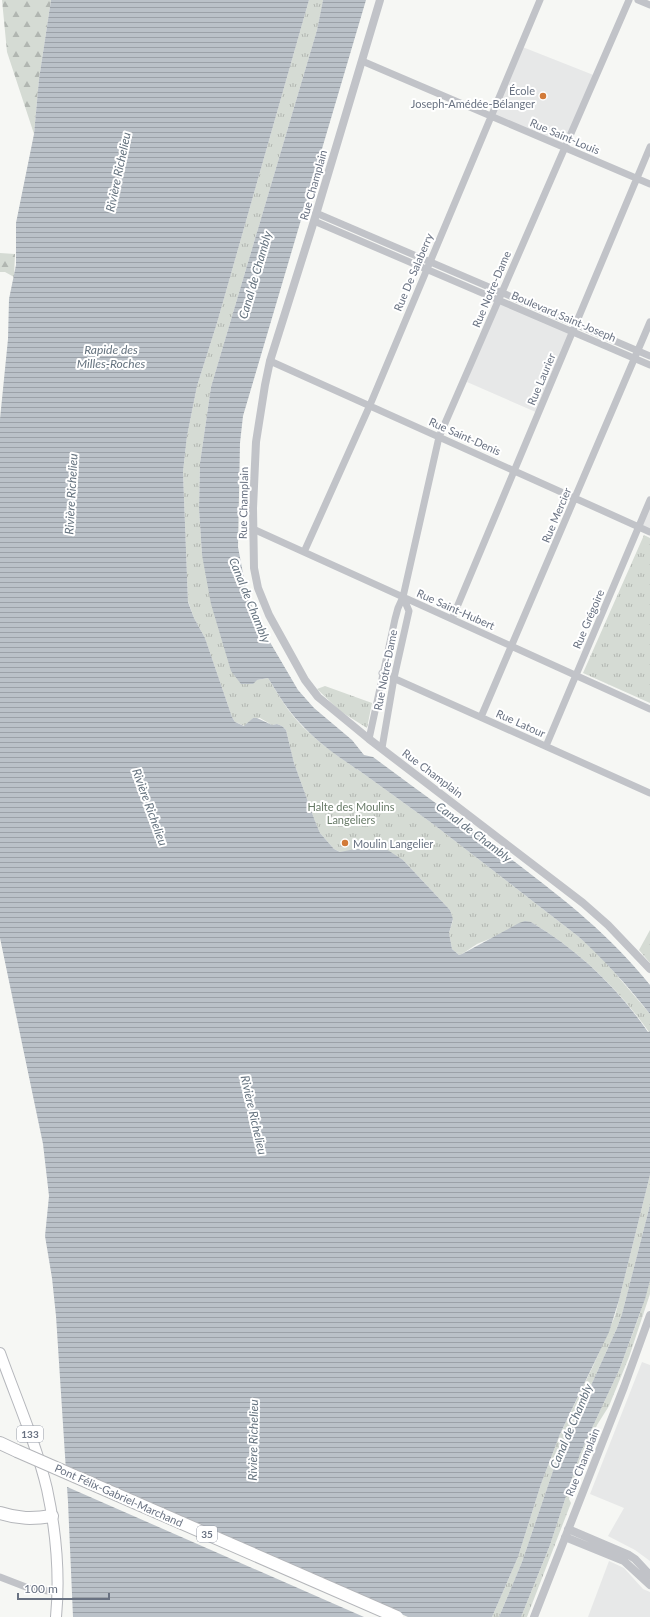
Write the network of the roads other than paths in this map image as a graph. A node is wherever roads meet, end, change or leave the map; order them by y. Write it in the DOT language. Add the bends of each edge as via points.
graph roads {
  1 [pos="380,0"];
  2 [pos="540,0"];
  3 [pos="629,0"];
  4 [pos="638,0"];
  5 [pos="650,6"];
  6 [pos="362,61"];
  7 [pos="491,116"];
  8 [pos="565,147"];
  9 [pos="650,147"];
  10 [pos="637,178"];
  11 [pos="650,184"];
  12 [pos="315,217"];
  13 [pos="427,265"];
  14 [pos="500,296"];
  15 [pos="650,322"];
  16 [pos="574,328"];
  17 [pos="638,351"];
  18 [pos="650,356"];
  19 [pos="635,358"];
  20 [pos="270,361"];
  21 [pos="650,365"];
  22 [pos="370,405"];
  23 [pos="439,437"];
  24 [pos="514,471"];
  25 [pos="575,498"];
  26 [pos="650,500"];
  27 [pos="638,527"];
  28 [pos="253,529"];
  29 [pos="650,532"];
  30 [pos="304,552"];
  31 [pos="403,598"];
  32 [pos="452,619"];
  33 [pos="512,647"];
  34 [pos="382,673"];
  35 [pos="576,676"];
  36 [pos="394,678"];
  37 [pos="650,709"];
  38 [pos="481,717"];
  39 [pos="369,739"];
  40 [pos="546,746"];
  41 [pos="382,748"];
  42 [pos="650,793"];
  43 [pos="650,969"];
  44 [pos="650,1315"];
  45 [pos="0,1353"];
  46 [pos="0,1443"];
  47 [pos="0,1452"];
  48 [pos="15,1454"];
  49 [pos="0,1514"];
  50 [pos="52,1516"];
  51 [pos="566,1533"];
  52 [pos="650,1575"];
  53 [pos="0,1577"];
  54 [pos="650,1585"];
  55 [pos="58,1592"];
  56 [pos="56,1617"];
  57 [pos="376,1617"];
  58 [pos="397,1617"];
  59 [pos="534,1617"];
  1 -- 6 [label="street, Rue Champlain"];
  2 -- 7 [label="street, Rue De Salaberry"];
  3 -- 8 [label="street, Rue Notre-Dame"];
  4 -- 5 [label="street"];
  6 -- 7 [label="street, Rue Saint-Louis"];
  6 -- 12 [label="street, Rue Champlain"];
  7 -- 8 [label="street, Rue Saint-Louis"];
  7 -- 13 [label="street, Rue De Salaberry"];
  8 -- 10 [label="street, Rue Saint-Louis"];
  8 -- 14 [label="street, Rue Notre-Dame"];
  9 -- 10 [label="street, Rue Laurier"];
  10 -- 11 [label="street, Rue Saint-Louis"];
  10 -- 16 [label="street, Rue Laurier"];
  12 -- 13 [label="street, Boulevard Saint-Joseph"];
  12 -- 20 [label="street, Rue Champlain"];
  13 -- 14 [label="street, Boulevard Saint-Joseph"];
  13 -- 22 [label="street, Rue De Salaberry"];
  14 -- 16 [label="street, Boulevard Saint-Joseph"];
  14 -- 23 [label="street, Rue Notre-Dame"];
  15 -- 17 [label="street, Rue Mercier"];
  16 -- 17 [label="street, Boulevard Saint-Joseph"];
  16 -- 19 [label="street, Boulevard Saint-Joseph"];
  16 -- 24 [label="street, Rue Laurier"];
  17 -- 18 [label="street, Boulevard Saint-Joseph"];
  17 -- 19 [label="street, Rue Mercier"];
  19 -- 21 [label="street, Boulevard Saint-Joseph"];
  19 -- 25 [label="street, Rue Mercier"];
  20 -- 22 [label="street, Rue Saint-Denis"];
  20 -- 28 [label="street, Rue Champlain" via="256,442"];
  22 -- 23 [label="street, Rue Saint-Denis"];
  22 -- 30 [label="street, Rue De Salaberry"];
  23 -- 24 [label="street, Rue Saint-Denis"];
  23 -- 31 [label="street, Rue Notre-Dame"];
  24 -- 25 [label="street, Rue Saint-Denis"];
  24 -- 32 [label="street, Rue Laurier"];
  25 -- 27 [label="street, Rue Saint-Denis"];
  25 -- 33 [label="street, Rue Mercier"];
  26 -- 27 [label="street, Rue Grégoire"];
  27 -- 29 [label="street, Rue Saint-Denis"];
  27 -- 35 [label="street, Rue Grégoire"];
  28 -- 30 [label="street, Rue Saint-Hubert"];
  28 -- 39 [label="street, Rue Champlain" via="254,568 258,588 290,655 304,680 318,697"];
  30 -- 31 [label="street, Rue Saint-Hubert"];
  31 -- 32 [label="street, Rue Saint-Hubert"];
  31 -- 34 [label="street, Rue Notre-Dame" via="398,608"];
  31 -- 36 [label="street, Rue Notre-Dame" via="409,611"];
  32 -- 33 [label="street, Rue Saint-Hubert"];
  33 -- 35 [label="street, Rue Saint-Hubert"];
  33 -- 38 [label="street, Rue Mercier"];
  34 -- 36 [label="street, Rue Latour"];
  34 -- 39 [label="street, Rue Notre-Dame"];
  35 -- 37 [label="street, Rue Saint-Hubert"];
  35 -- 40 [label="street, Rue Grégoire"];
  36 -- 38 [label="street, Rue Latour"];
  36 -- 41 [label="street, Rue Notre-Dame"];
  38 -- 40 [label="street, Rue Latour"];
  39 -- 41 [label="street, Rue Champlain"];
  40 -- 42 [label="street, Rue Latour"];
  41 -- 43 [label="street, Rue Champlain" via="583,903"];
  44 -- 51 [label="street, Rue Champlain"];
  45 -- 50 [label="main road, 133" via="40,1464"];
  46 -- 48 [label="highway, 35"];
  47 -- 48 [label="highway, 35"];
  48 -- 57 [label="highway, Pont Félix-Gabriel-Marchand / 35"];
  48 -- 58 [label="highway, Pont Félix-Gabriel-Marchand / 35, bridge"];
  49 -- 50 [label="highway" via="28,1519"];
  50 -- 55 [label="main road, 133"];
  51 -- 52 [label="street" via="629,1555"];
  51 -- 54 [label="street" via="624,1560"];
  51 -- 59 [label="street, Rue Champlain"];
  53 -- 55 [label="street" via="31,1589"];
  55 -- 56 [label="main road, 133"];
}
